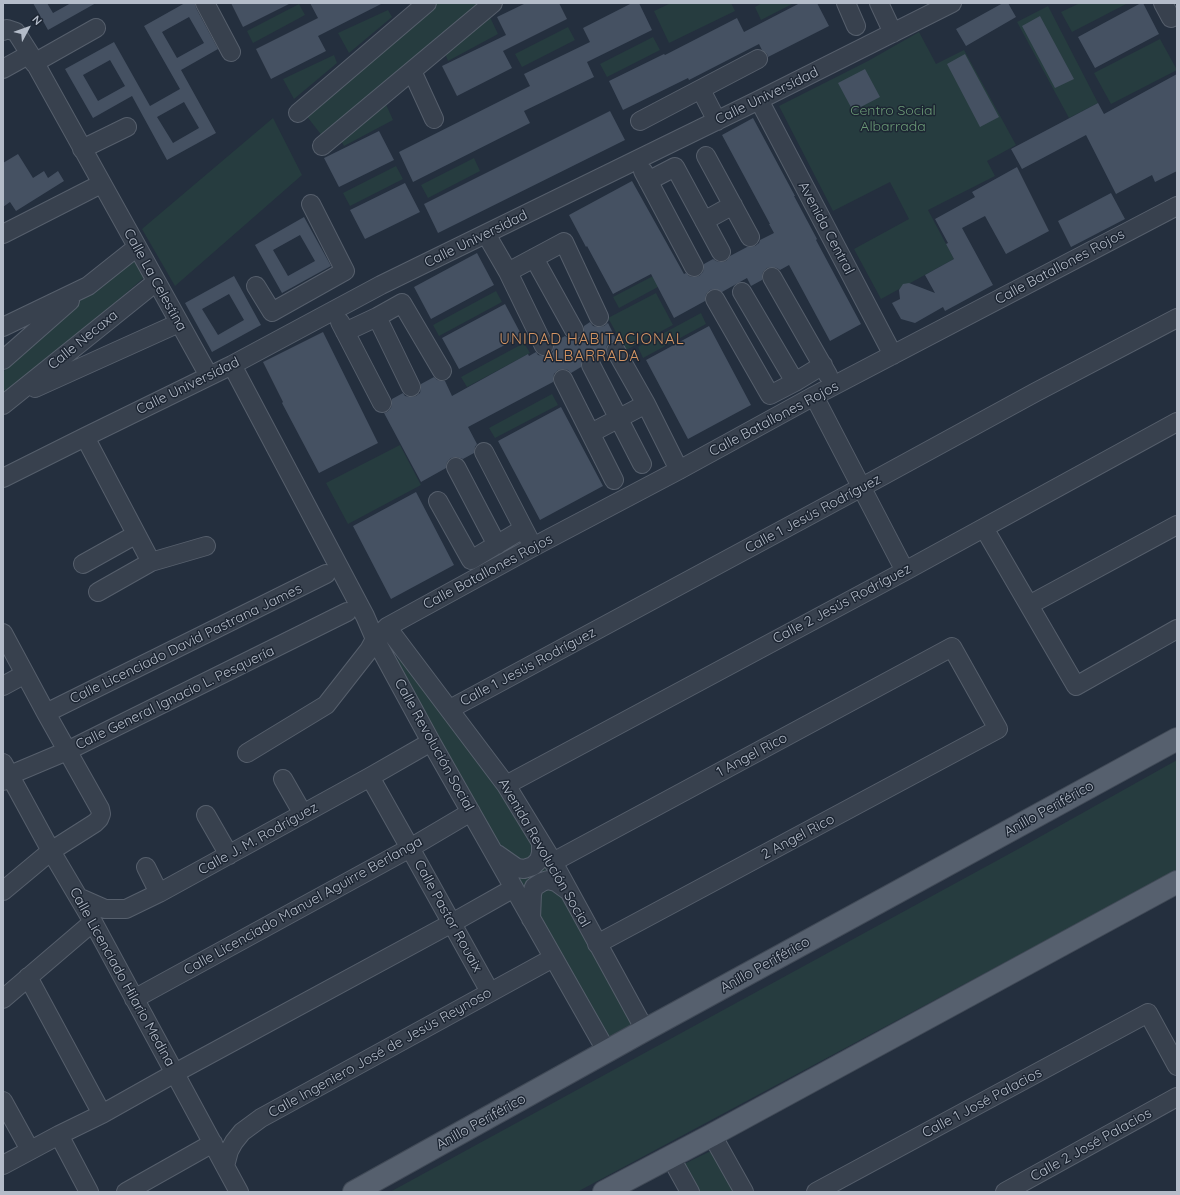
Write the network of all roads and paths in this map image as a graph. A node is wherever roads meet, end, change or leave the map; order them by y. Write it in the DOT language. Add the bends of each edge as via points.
graph roads {
  1 [pos="205,3"];
  2 [pos="427,3"];
  3 [pos="493,3"];
  4 [pos="846,3"];
  5 [pos="879,3"];
  6 [pos="952,3"];
  7 [pos="856,26"];
  8 [pos="96,28"];
  9 [pos="3,31"];
  10 [pos="893,33"];
  11 [pos="231,52"];
  12 [pos="32,59"];
  13 [pos="758,59"];
  14 [pos="3,69"];
  15 [pos="412,71"];
  16 [pos="701,90"];
  17 [pos="759,100"];
  18 [pos="298,113"];
  19 [pos="434,119"];
  20 [pos="640,121"];
  21 [pos="717,121"];
  22 [pos="127,127"];
  23 [pos="322,146"];
  24 [pos="82,149"];
  25 [pos="706,156"];
  26 [pos="637,160"];
  27 [pos="648,181"];
  28 [pos="101,184"];
  29 [pos="311,204"];
  30 [pos="733,205"];
  31 [pos="1177,206"];
  32 [pos="704,221"];
  33 [pos="3,234"];
  34 [pos="486,234"];
  35 [pos="750,237"];
  36 [pos="137,247"];
  37 [pos="721,252"];
  38 [pos="534,258"];
  39 [pos="694,267"];
  40 [pos="508,272"];
  41 [pos="772,277"];
  42 [pos="156,282"];
  43 [pos="88,286"];
  44 [pos="256,286"];
  45 [pos="742,292"];
  46 [pos="715,299"];
  47 [pos="334,310"];
  48 [pos="272,312"];
  49 [pos="378,317"];
  50 [pos="599,317"];
  51 [pos="1177,318"];
  52 [pos="179,322"];
  53 [pos="3,327"];
  54 [pos="574,330"];
  55 [pos="345,332"];
  56 [pos="285,337"];
  57 [pos="544,346"];
  58 [pos="616,351"];
  59 [pos="893,355"];
  60 [pos="3,360"];
  61 [pos="232,365"];
  62 [pos="590,365"];
  63 [pos="823,365"];
  64 [pos="442,371"];
  65 [pos="209,376"];
  66 [pos="563,379"];
  67 [pos="795,382"];
  68 [pos="834,386"];
  69 [pos="411,388"];
  70 [pos="814,396"];
  71 [pos="7,402"];
  72 [pos="382,403"];
  73 [pos="646,404"];
  74 [pos="619,418"];
  75 [pos="1177,422"];
  76 [pos="591,433"];
  77 [pos="84,437"];
  78 [pos="484,452"];
  79 [pos="642,464"];
  80 [pos="456,467"];
  81 [pos="679,470"];
  82 [pos="3,478"];
  83 [pos="614,480"];
  84 [pos="862,488"];
  85 [pos="438,501"];
  86 [pos="1177,525"];
  87 [pos="984,528"];
  88 [pos="523,529"];
  89 [pos="135,535"];
  90 [pos="497,545"];
  91 [pos="206,546"];
  92 [pos="533,547"];
  93 [pos="150,562"];
  94 [pos="83,564"];
  95 [pos="904,571"];
  96 [pos="326,574"];
  97 [pos="98,592"];
  98 [pos="1029,605"];
  99 [pos="346,612"];
  100 [pos="1177,629"];
  101 [pos="381,633"];
  102 [pos="3,634"];
  103 [pos="952,647"];
  104 [pos="25,674"];
  105 [pos="3,686"];
  106 [pos="450,710"];
  107 [pos="46,713"];
  108 [pos="1177,739"];
  109 [pos="431,742"];
  110 [pos="67,751"];
  111 [pos="247,752"];
  112 [pos="5,773"];
  113 [pos="370,777"];
  114 [pos="283,779"];
  115 [pos="506,785"];
  116 [pos="470,812"];
  117 [pos="303,814"];
  118 [pos="206,815"];
  119 [pos="541,843"];
  120 [pos="410,848"];
  121 [pos="52,851"];
  122 [pos="493,851"];
  123 [pos="229,854"];
  124 [pos="552,862"];
  125 [pos="146,867"];
  126 [pos="1177,882"];
  127 [pos="514,888"];
  128 [pos="567,890"];
  129 [pos="3,892"];
  130 [pos="159,893"];
  131 [pos="80,898"];
  132 [pos="532,919"];
  133 [pos="93,922"];
  134 [pos="452,923"];
  135 [pos="597,944"];
  136 [pos="553,958"];
  137 [pos="28,978"];
  138 [pos="490,992"];
  139 [pos="3,999"];
  140 [pos="134,999"];
  141 [pos="645,1030"];
  142 [pos="606,1052"];
  143 [pos="1177,1066"];
  144 [pos="175,1073"];
  145 [pos="1177,1097"];
  146 [pos="3,1101"];
  147 [pos="102,1114"];
  148 [pos="58,1135"];
  149 [pos="712,1135"];
  150 [pos="213,1144"];
  151 [pos="30,1150"];
  152 [pos="670,1156"];
  153 [pos="3,1165"];
  154 [pos="225,1166"];
  155 [pos="89,1192"];
  156 [pos="126,1192"];
  157 [pos="239,1192"];
  158 [pos="354,1192"];
  159 [pos="604,1192"];
  160 [pos="690,1192"];
  161 [pos="744,1192"];
  162 [pos="816,1192"];
  163 [pos="1005,1192"];
  1 -- 11 [label="street"];
  2 -- 18 [label="street"];
  3 -- 15 [label="street"];
  4 -- 7 [label="street"];
  5 -- 10 [label="street"];
  6 -- 10 [label="street, Calle Universidad"];
  8 -- 12 [label="street"];
  9 -- 12 [label="street, Calle La Celestina" via="8,29 16,32"];
  10 -- 17 [label="street, Calle Universidad"];
  12 -- 14 [label="street"];
  12 -- 24 [label="street, Calle La Celestina"];
  13 -- 16 [label="street"];
  15 -- 19 [label="street"];
  15 -- 23 [label="street"];
  16 -- 20 [label="street"];
  16 -- 21 [label="street"];
  17 -- 21 [label="street, Calle Universidad"];
  17 -- 59 [label="street, Avenida Central"];
  21 -- 26 [label="street, Calle Universidad"];
  22 -- 24 [label="street"];
  24 -- 28 [label="street, Calle La Celestina"];
  25 -- 30 [label="street"];
  26 -- 27 [label="street"];
  26 -- 34 [label="street, Calle Universidad"];
  27 -- 32 [label="street" via="675,167"];
  27 -- 39 [label="street"];
  28 -- 33 [label="street"];
  28 -- 36 [label="street, Calle La Celestina"];
  29 -- 48 [label="street" via="345,271"];
  30 -- 32 [label="street"];
  30 -- 35 [label="street"];
  31 -- 59 [label="street, Calle Batallones Rojos"];
  32 -- 37 [label="street"];
  34 -- 40 [label="street"];
  34 -- 47 [label="street, Calle Universidad"];
  36 -- 42 [label="street, Calle La Celestina"];
  36 -- 43 [label="street"];
  38 -- 40 [label="street"];
  38 -- 50 [label="street" via="564,242"];
  38 -- 54 [label="street"];
  40 -- 57 [label="street"];
  41 -- 63 [label="street"];
  42 -- 52 [label="street, Calle La Celestina"];
  42 -- 71 [label="street, Calle Necaxa"];
  43 -- 53 [label="street"];
  43 -- 60 [label="street"];
  44 -- 48 [label="street"];
  45 -- 67 [label="street"];
  46 -- 67 [label="street" via="770,395"];
  47 -- 55 [label="street"];
  47 -- 56 [label="street, Calle Universidad"];
  48 -- 56 [label="street"];
  49 -- 55 [label="street"];
  49 -- 64 [label="street" via="402,303"];
  49 -- 69 [label="street"];
  51 -- 84 [label="street, Calle 1 Jesús Rodríguez"];
  52 -- 65 [label="street, Calle La Celestina"];
  52 -- 71 [label="street, Calle Necaxa"];
  55 -- 72 [label="street"];
  56 -- 61 [label="street, Calle Universidad"];
  58 -- 73 [label="street"];
  59 -- 68 [label="street, Calle Batallones Rojos"];
  61 -- 65 [label="street, Calle Universidad"];
  61 -- 101 [label="street" via="365,616"];
  62 -- 74 [label="street"];
  63 -- 67 [label="street"];
  63 -- 68 [label="street"];
  65 -- 77 [label="street, Calle Universidad"];
  66 -- 76 [label="street"];
  68 -- 70 [label="street, Calle Batallones Rojos"];
  70 -- 81 [label="street, Calle Batallones Rojos"];
  70 -- 84 [label="street"];
  73 -- 74 [label="street"];
  73 -- 81 [label="street"];
  74 -- 76 [label="street"];
  74 -- 79 [label="street"];
  75 -- 87 [label="street, Calle 2 Jesús Rodríguez"];
  76 -- 83 [label="street"];
  77 -- 82 [label="street, Calle Universidad"];
  77 -- 89 [label="street"];
  78 -- 88 [label="street"];
  80 -- 90 [label="street"];
  81 -- 92 [label="street, Calle Batallones Rojos"];
  84 -- 95 [label="street"];
  84 -- 106 [label="street, Calle 1 Jesús Rodríguez"];
  85 -- 90 [label="street" via="471,560"];
  86 -- 98 [label="street"];
  87 -- 95 [label="street, Calle 2 Jesús Rodríguez"];
  87 -- 98 [label="street"];
  88 -- 90 [label="street"];
  88 -- 92 [label="street"];
  89 -- 93 [label="street"];
  89 -- 94 [label="street"];
  91 -- 93 [label="street"];
  92 -- 101 [label="street, Calle Batallones Rojos"];
  93 -- 97 [label="street"];
  95 -- 115 [label="street, Calle 2 Jesús Rodríguez"];
  96 -- 107 [label="street, Calle Licenciado David Pastrana James"];
  98 -- 100 [label="street" via="1076,686"];
  99 -- 110 [label="street, Calle General Ignacio L. Pesquería"];
  101 -- 106 [label="street, Avenida Revolución Social"];
  101 -- 109 [label="street, Calle Revolución Social"];
  101 -- 111 [label="street" via="326,705"];
  102 -- 104 [label="street"];
  103 -- 124 [label="street, 1 Angel Rico"];
  103 -- 135 [label="street, 2 Angel Rico" via="998,729"];
  104 -- 105 [label="street"];
  104 -- 107 [label="street"];
  106 -- 115 [label="street, Avenida Revolución Social"];
  107 -- 110 [label="street"];
  108 -- 141 [label="main road, Anillo Periférico"];
  109 -- 113 [label="street, Calle J. M. Rodríguez"];
  109 -- 116 [label="street, Calle Revolución Social"];
  110 -- 112 [label="street, Calle General Ignacio L. Pesquería"];
  110 -- 121 [label="street" via="101,814 95,823"];
  112 -- 121 [label="street, Calle Licenciado Hilario Medina"];
  113 -- 117 [label="street, Calle J. M. Rodríguez"];
  113 -- 120 [label="street, Calle Pastor Rouaix"];
  114 -- 117 [label="street"];
  115 -- 119 [label="street, Avenida Revolución Social"];
  116 -- 120 [label="street, Calle Licenciado Manuel Aguirre Berlanga"];
  116 -- 122 [label="street, Calle Revolución Social"];
  117 -- 123 [label="street, Calle J. M. Rodríguez"];
  118 -- 123 [label="street"];
  119 -- 122 [label="street, Calle Revolución Social" via="539,860 533,866 524,869 517,868"];
  119 -- 124 [label="street, Avenida Revolución Social"];
  120 -- 134 [label="street, Calle Pastor Rouaix"];
  120 -- 140 [label="street, Calle Licenciado Manuel Aguirre Berlanga"];
  121 -- 129 [label="street"];
  121 -- 131 [label="street, Calle Licenciado Hilario Medina"];
  122 -- 127 [label="street, Calle Revolución Social"];
  123 -- 130 [label="street, Calle J. M. Rodríguez"];
  124 -- 128 [label="street, Avenida Revolución Social"];
  125 -- 130 [label="street"];
  126 -- 149 [label="main road"];
  127 -- 132 [label="street, Calle Revolución Social"];
  127 -- 134 [label="street"];
  128 -- 132 [label="street, Calle Revolución Social" via="548,880 534,887"];
  128 -- 135 [label="street, Avenida Revolución Social"];
  130 -- 131 [label="street, Calle J. M. Rodríguez" via="126,908 105,909"];
  131 -- 133 [label="street, Calle Licenciado Hilario Medina"];
  132 -- 136 [label="street, Calle Revolución Social"];
  133 -- 137 [label="street"];
  133 -- 140 [label="street, Calle Licenciado Hilario Medina"];
  134 -- 138 [label="street, Calle Pastor Rouaix"];
  134 -- 144 [label="street"];
  135 -- 141 [label="street, Avenida Revolución Social"];
  136 -- 138 [label="street, Calle Ingeniero José de Jesús Reynoso"];
  136 -- 142 [label="street, Calle Revolución Social"];
  137 -- 139 [label="street"];
  137 -- 147 [label="street"];
  138 -- 154 [label="street, Calle Ingeniero José de Jesús Reynoso" via="260,1118 234,1142"];
  140 -- 144 [label="street, Calle Licenciado Hilario Medina"];
  141 -- 142 [label="main road, Anillo Periférico"];
  142 -- 158 [label="main road, Anillo Periférico"];
  143 -- 162 [label="street, Calle 1 José Palacios" via="1148,1013"];
  144 -- 147 [label="street"];
  144 -- 150 [label="street, Calle Licenciado Hilario Medina"];
  145 -- 163 [label="street, Calle 2 José Palacios"];
  146 -- 151 [label="street"];
  147 -- 148 [label="street"];
  148 -- 151 [label="street"];
  148 -- 155 [label="street"];
  149 -- 152 [label="main road"];
  149 -- 161 [label="street"];
  150 -- 154 [label="street, Calle Licenciado Hilario Medina"];
  150 -- 156 [label="street"];
  151 -- 153 [label="street"];
  152 -- 159 [label="main road"];
  152 -- 160 [label="street"];
  154 -- 157 [label="street, Calle Licenciado Hilario Medina"];
}
